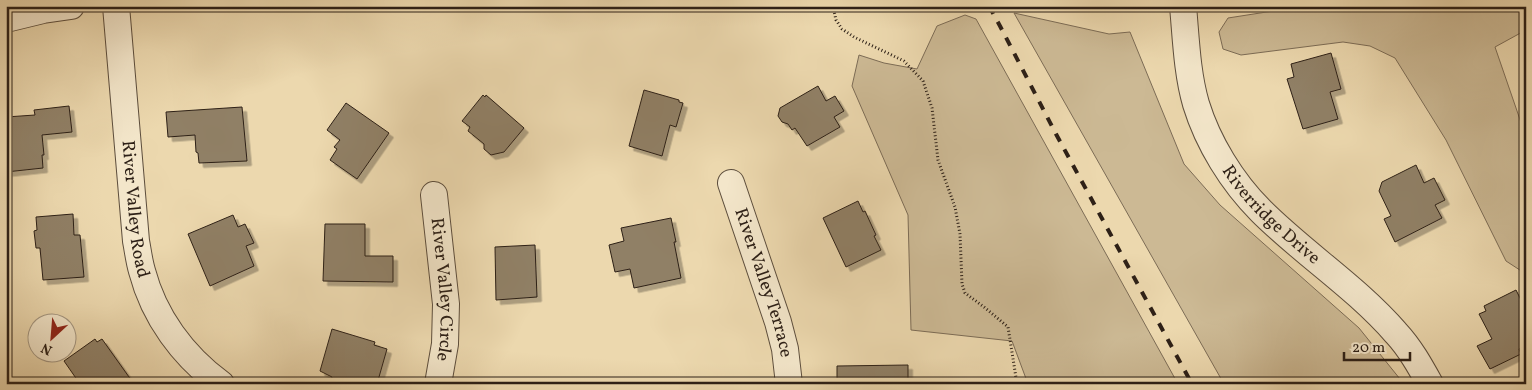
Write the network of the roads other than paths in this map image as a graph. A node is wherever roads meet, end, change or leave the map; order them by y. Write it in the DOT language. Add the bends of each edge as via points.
graph roads {
  1 [pos="71,6"];
  2 [pos="116,6"];
  3 [pos="1183,6"];
  4 [pos="6,19"];
  5 [pos="731,184"];
  6 [pos="434,195"];
  7 [pos="221,384"];
  8 [pos="438,384"];
  9 [pos="789,384"];
  10 [pos="1430,384"];
  1 -- 4 [label="street"];
  2 -- 7 [label="street, River Valley Road" via="136,240 142,271 158,314 171,335"];
  3 -- 10 [label="street, Riverridge Drive" via="1190,81 1196,105 1206,131 1229,172 1262,211 1398,334"];
  5 -- 9 [label="street, River Valley Terrace" via="778,322"];
  6 -- 8 [label="street, River Valley Circle" via="446,304 445,344"];
}
